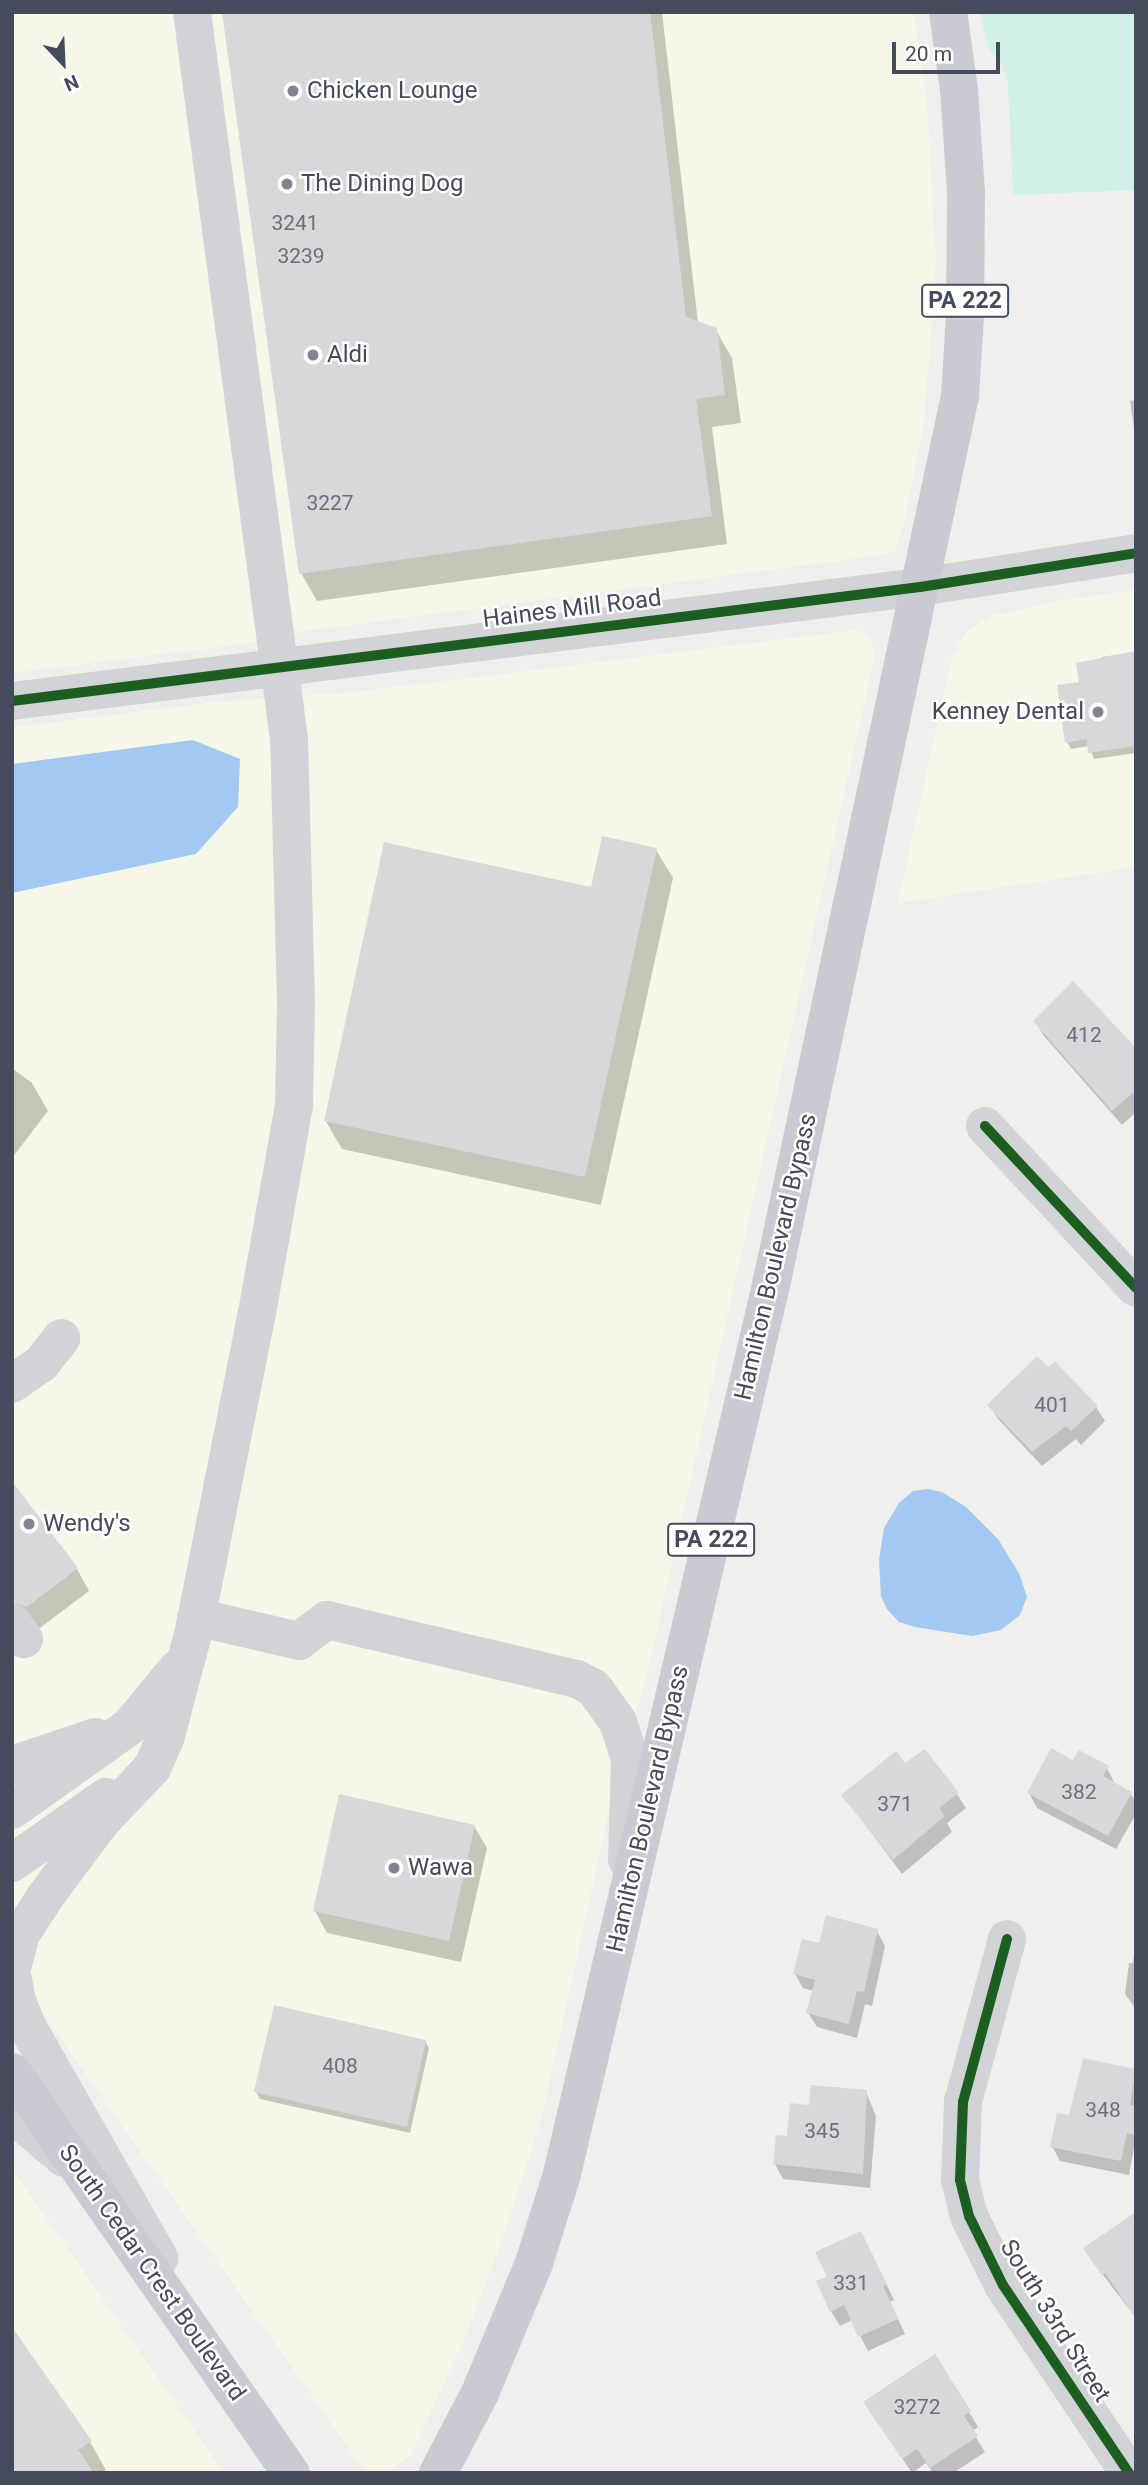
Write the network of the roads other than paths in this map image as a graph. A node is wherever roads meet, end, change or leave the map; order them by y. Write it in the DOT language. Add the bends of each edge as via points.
graph roads {
  1 [pos="192,12"];
  2 [pos="948,12"];
  3 [pos="1136,553"];
  4 [pos="920,586"];
  5 [pos="281,667"];
  6 [pos="12,701"];
  7 [pos="985,1126"];
  8 [pos="1136,1288"];
  9 [pos="61,1338"];
  10 [pos="12,1384"];
  11 [pos="196,1617"];
  12 [pos="184,1661"];
  13 [pos="130,1726"];
  14 [pos="12,1765"];
  15 [pos="152,1768"];
  16 [pos="12,1810"];
  17 [pos="12,1863"];
  18 [pos="626,1900"];
  19 [pos="1007,1939"];
  20 [pos="12,1969"];
  21 [pos="12,1975"];
  22 [pos="12,2072"];
  23 [pos="12,2114"];
  24 [pos="83,2174"];
  25 [pos="236,2393"];
  26 [pos="1118,2461"];
  27 [pos="291,2473"];
  28 [pos="438,2473"];
  1 -- 5 [label="street"];
  2 -- 4 [label="main road, Hamilton Boulevard Bypass / PA 222" via="966,192 965,317 960,397"];
  3 -- 4 [label="street, Haines Mill Road"];
  4 -- 5 [label="street, Haines Mill Road"];
  4 -- 18 [label="main road, Hamilton Boulevard Bypass / PA 222" via="771,1285"];
  5 -- 6 [label="street, Haines Mill Road"];
  5 -- 11 [label="street" via="294,865 294,1106"];
  7 -- 8 [label="street"];
  9 -- 10 [label="street" via="41,1364"];
  11 -- 12 [label="street"];
  11 -- 18 [label="street" via="299,1641 327,1620 577,1679 594,1688 618,1721 630,1760"];
  12 -- 13 [label="street"];
  12 -- 15 [label="street" via="165,1739"];
  13 -- 14 [label="street"];
  13 -- 16 [label="street"];
  15 -- 17 [label="street"];
  15 -- 20 [label="street" via="100,1824 45,1896 21,1934"];
  18 -- 28 [label="main road, Hamilton Boulevard Bypass / PA 222" via="562,2174 534,2263 480,2393"];
  19 -- 26 [label="street, South 33rd Street" via="963,2102 960,2180 970,2216 1003,2285"];
  21 -- 25 [label="street" via="17,2001 34,2040"];
  22 -- 24 [label="main road, South Cedar Crest Boulevard"];
  23 -- 24 [label="street"];
  24 -- 25 [label="main road, South Cedar Crest Boulevard"];
  25 -- 27 [label="main road, South Cedar Crest Boulevard"];
}
